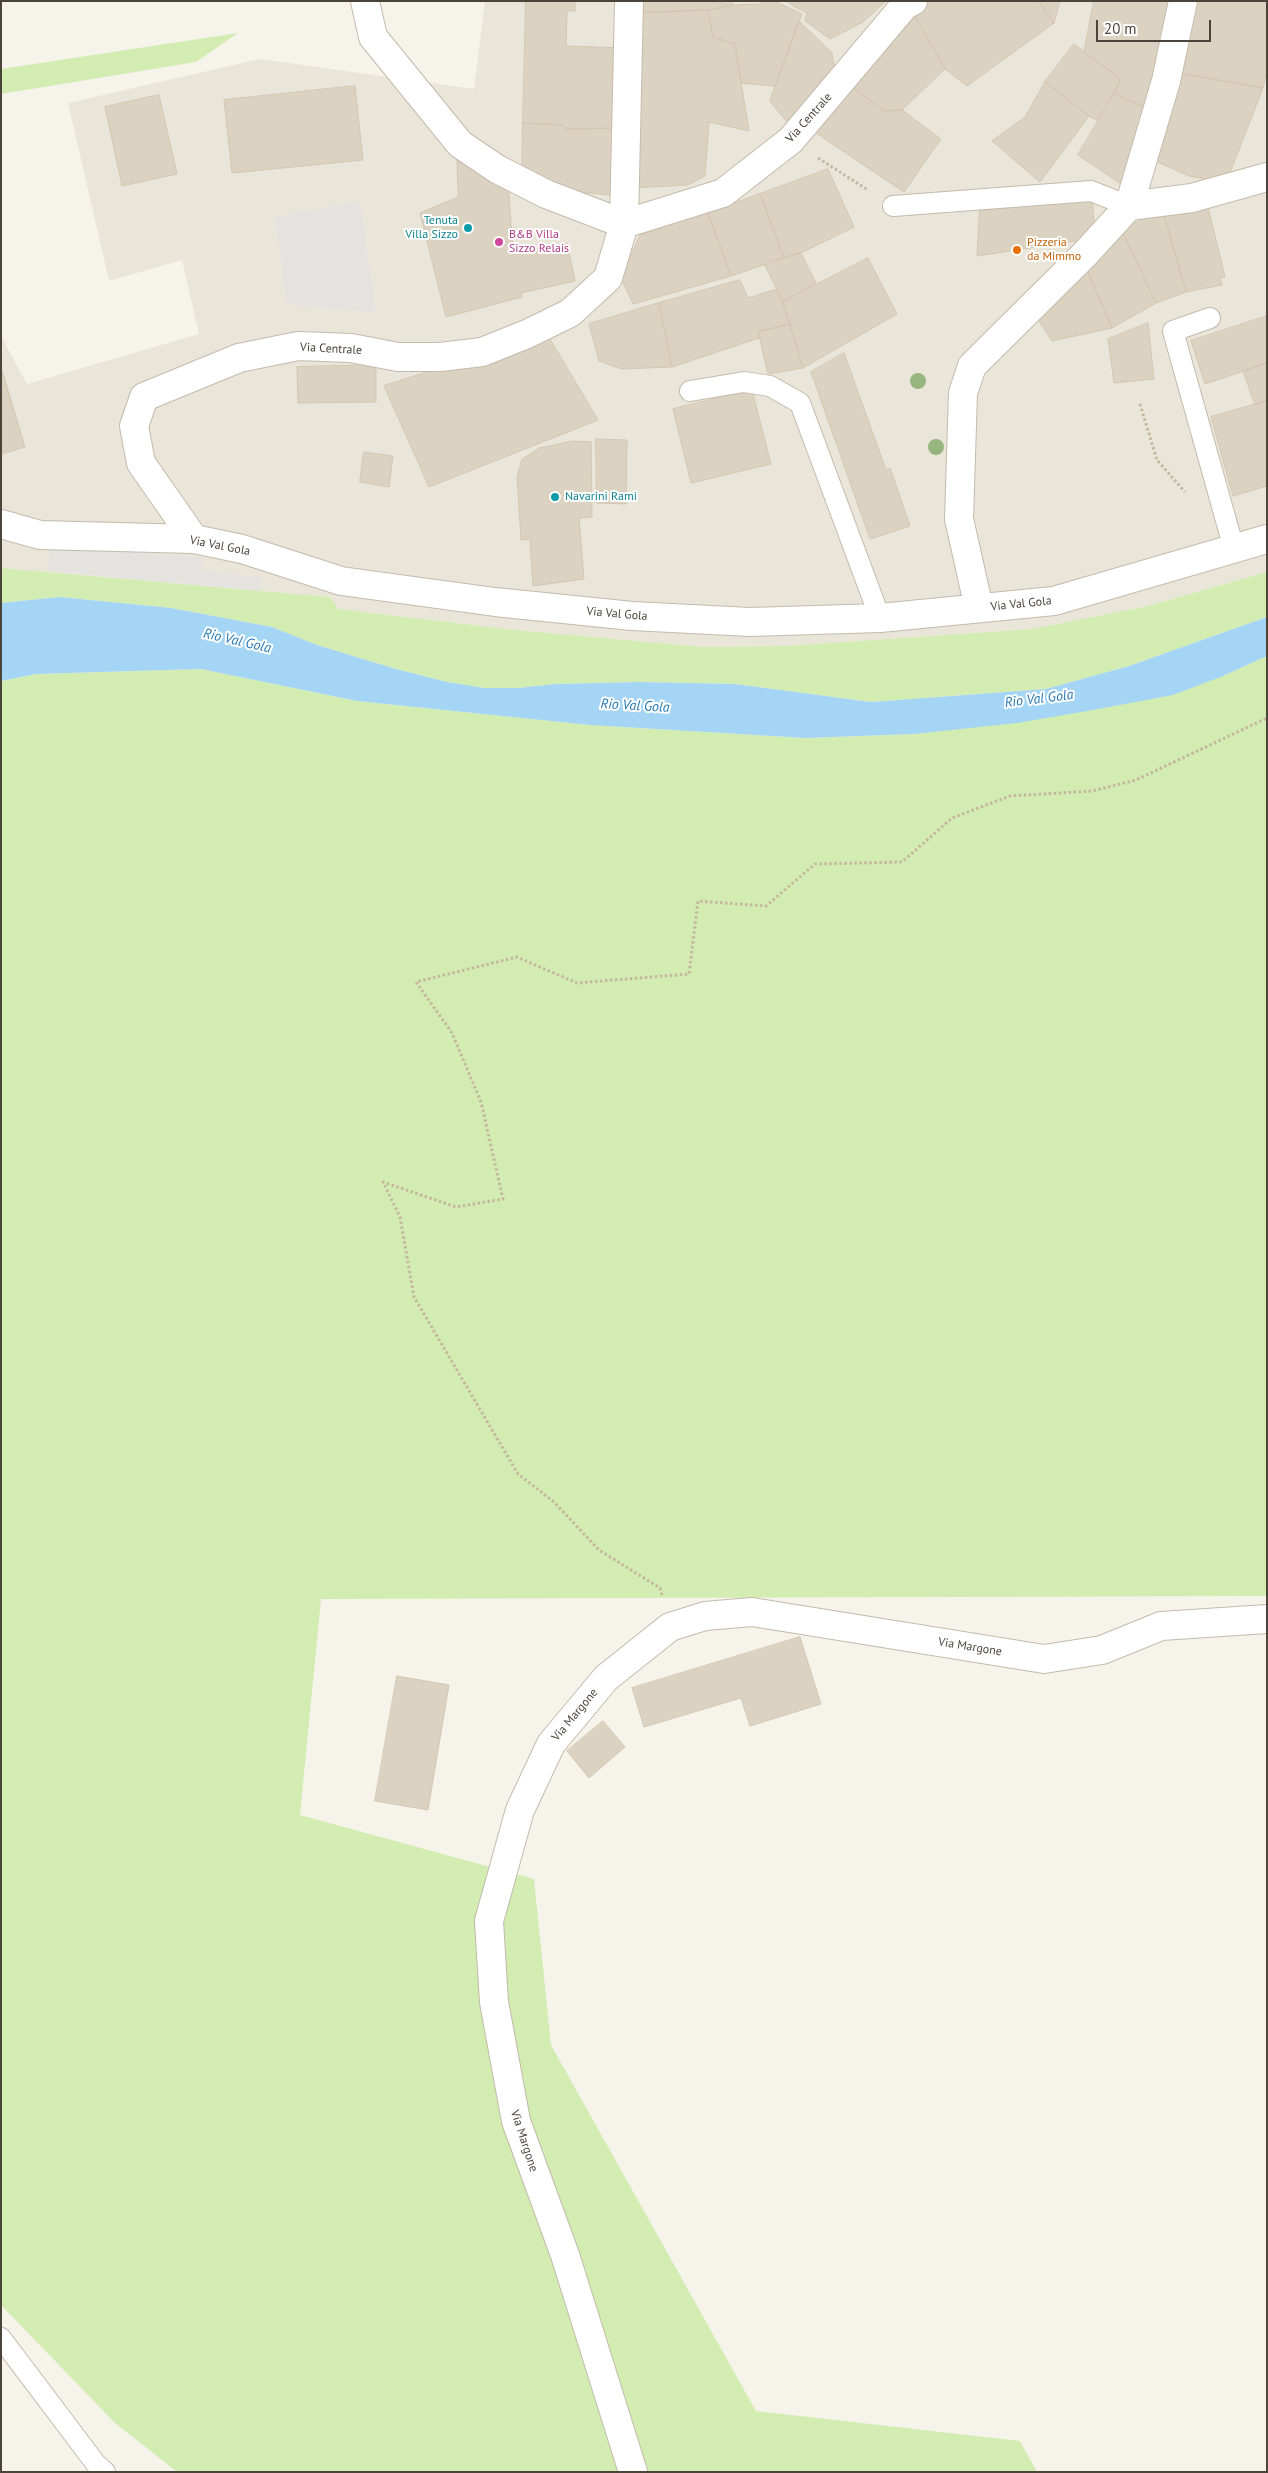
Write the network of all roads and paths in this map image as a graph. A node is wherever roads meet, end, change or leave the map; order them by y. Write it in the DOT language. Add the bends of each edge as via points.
graph roads {
  1 [pos="365,1"];
  2 [pos="629,1"];
  3 [pos="913,1"];
  4 [pos="1183,1"];
  5 [pos="791,140"];
  6 [pos="1267,178"];
  7 [pos="894,206"];
  8 [pos="1129,206"];
  9 [pos="624,224"];
  10 [pos="1210,318"];
  11 [pos="690,391"];
  12 [pos="1140,404"];
  13 [pos="1189,498"];
  14 [pos="1,524"];
  15 [pos="194,539"];
  16 [pos="1267,539"];
  17 [pos="1234,549"];
  18 [pos="979,608"];
  19 [pos="880,618"];
  20 [pos="1267,718"];
  21 [pos="1267,1619"];
  22 [pos="670,1626"];
  23 [pos="1,2338"];
  24 [pos="105,2472"];
  25 [pos="633,2472"];
  1 -- 9 [label="street" via="373,37 460,144 497,169 546,194"];
  2 -- 9 [label="street, Via Centrale"];
  3 -- 5 [label="street, Via Centrale" via="905,5"];
  4 -- 8 [label="street" via="1166,81"];
  5 -- 7 [label="path"];
  5 -- 9 [label="street, Via Centrale" via="723,193"];
  6 -- 8 [label="street" via="1192,198"];
  7 -- 8 [label="lane" via="1091,191"];
  8 -- 18 [label="street" via="972,366 963,393 959,519"];
  9 -- 15 [label="street, Via Centrale" via="608,278 570,313 482,352 398,357 351,348 298,346 239,358 144,397 134,426 141,463"];
  10 -- 17 [label="lane" via="1172,330"];
  11 -- 19 [label="lane" via="744,382 770,386 800,403"];
  12 -- 13 [label="path" via="1157,460"];
  14 -- 15 [label="street, Via Val Gola" via="40,535"];
  15 -- 19 [label="street, Via Val Gola" via="242,549 341,581 494,602 632,616 750,622"];
  16 -- 17 [label="street, Via Val Gola"];
  17 -- 18 [label="street, Via Val Gola" via="1054,601"];
  18 -- 19 [label="street, Via Val Gola"];
  20 -- 22 [label="path" via="1136,780 1092,791 1010,796 952,818 902,862 816,864 766,906 698,901 689,974 577,983 517,957 416,982 452,1033 481,1102 503,1199 456,1207 383,1182 400,1217 414,1297 518,1474 554,1502 599,1550 660,1588"];
  21 -- 22 [label="street, Via Margone" via="1161,1626 1102,1650 1044,1658 752,1612 705,1616"];
  22 -- 25 [label="street, Via Margone" via="606,1678 551,1744 520,1810 489,1921 494,2002 516,2121 564,2255"];
  23 -- 24 [label="lane"];
}
